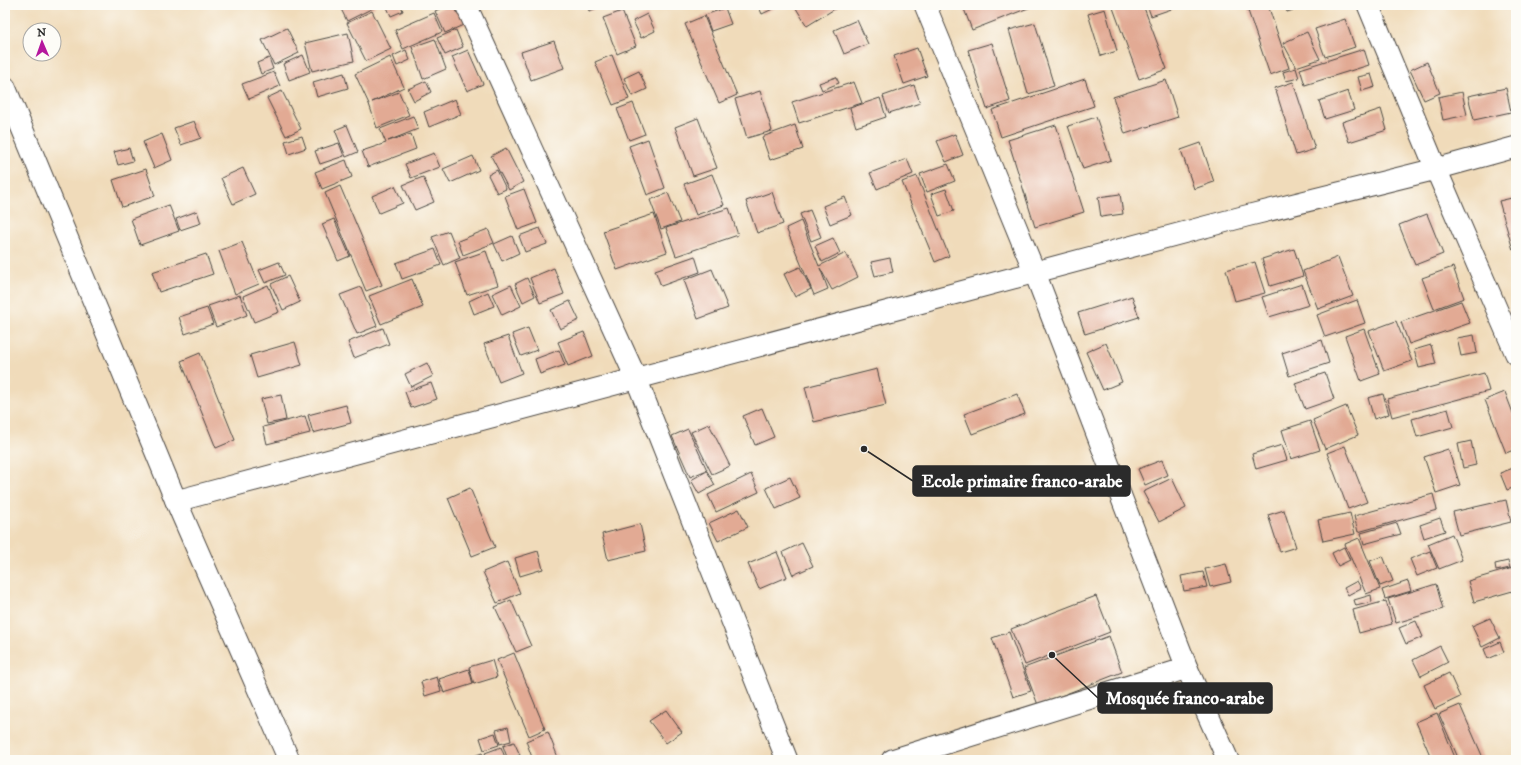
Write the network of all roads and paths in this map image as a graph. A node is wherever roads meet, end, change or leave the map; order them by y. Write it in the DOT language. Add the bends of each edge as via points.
graph roads {
  1 [pos="466,5"];
  2 [pos="925,5"];
  3 [pos="1368,5"];
  4 [pos="5,87"];
  5 [pos="1516,147"];
  6 [pos="1436,169"];
  7 [pos="1035,272"];
  8 [pos="1516,354"];
  9 [pos="636,378"];
  10 [pos="176,501"];
  11 [pos="1187,668"];
  12 [pos="289,760"];
  13 [pos="787,760"];
  14 [pos="892,760"];
  15 [pos="1228,760"];
  1 -- 9 [label="street"];
  2 -- 7 [label="street"];
  3 -- 6 [label="street"];
  4 -- 10 [label="street"];
  5 -- 6 [label="street"];
  6 -- 7 [label="street"];
  6 -- 8 [label="street"];
  7 -- 9 [label="street"];
  7 -- 11 [label="street"];
  9 -- 10 [label="street"];
  9 -- 13 [label="street"];
  10 -- 12 [label="street"];
  11 -- 14 [label="street"];
  11 -- 15 [label="street"];
}
